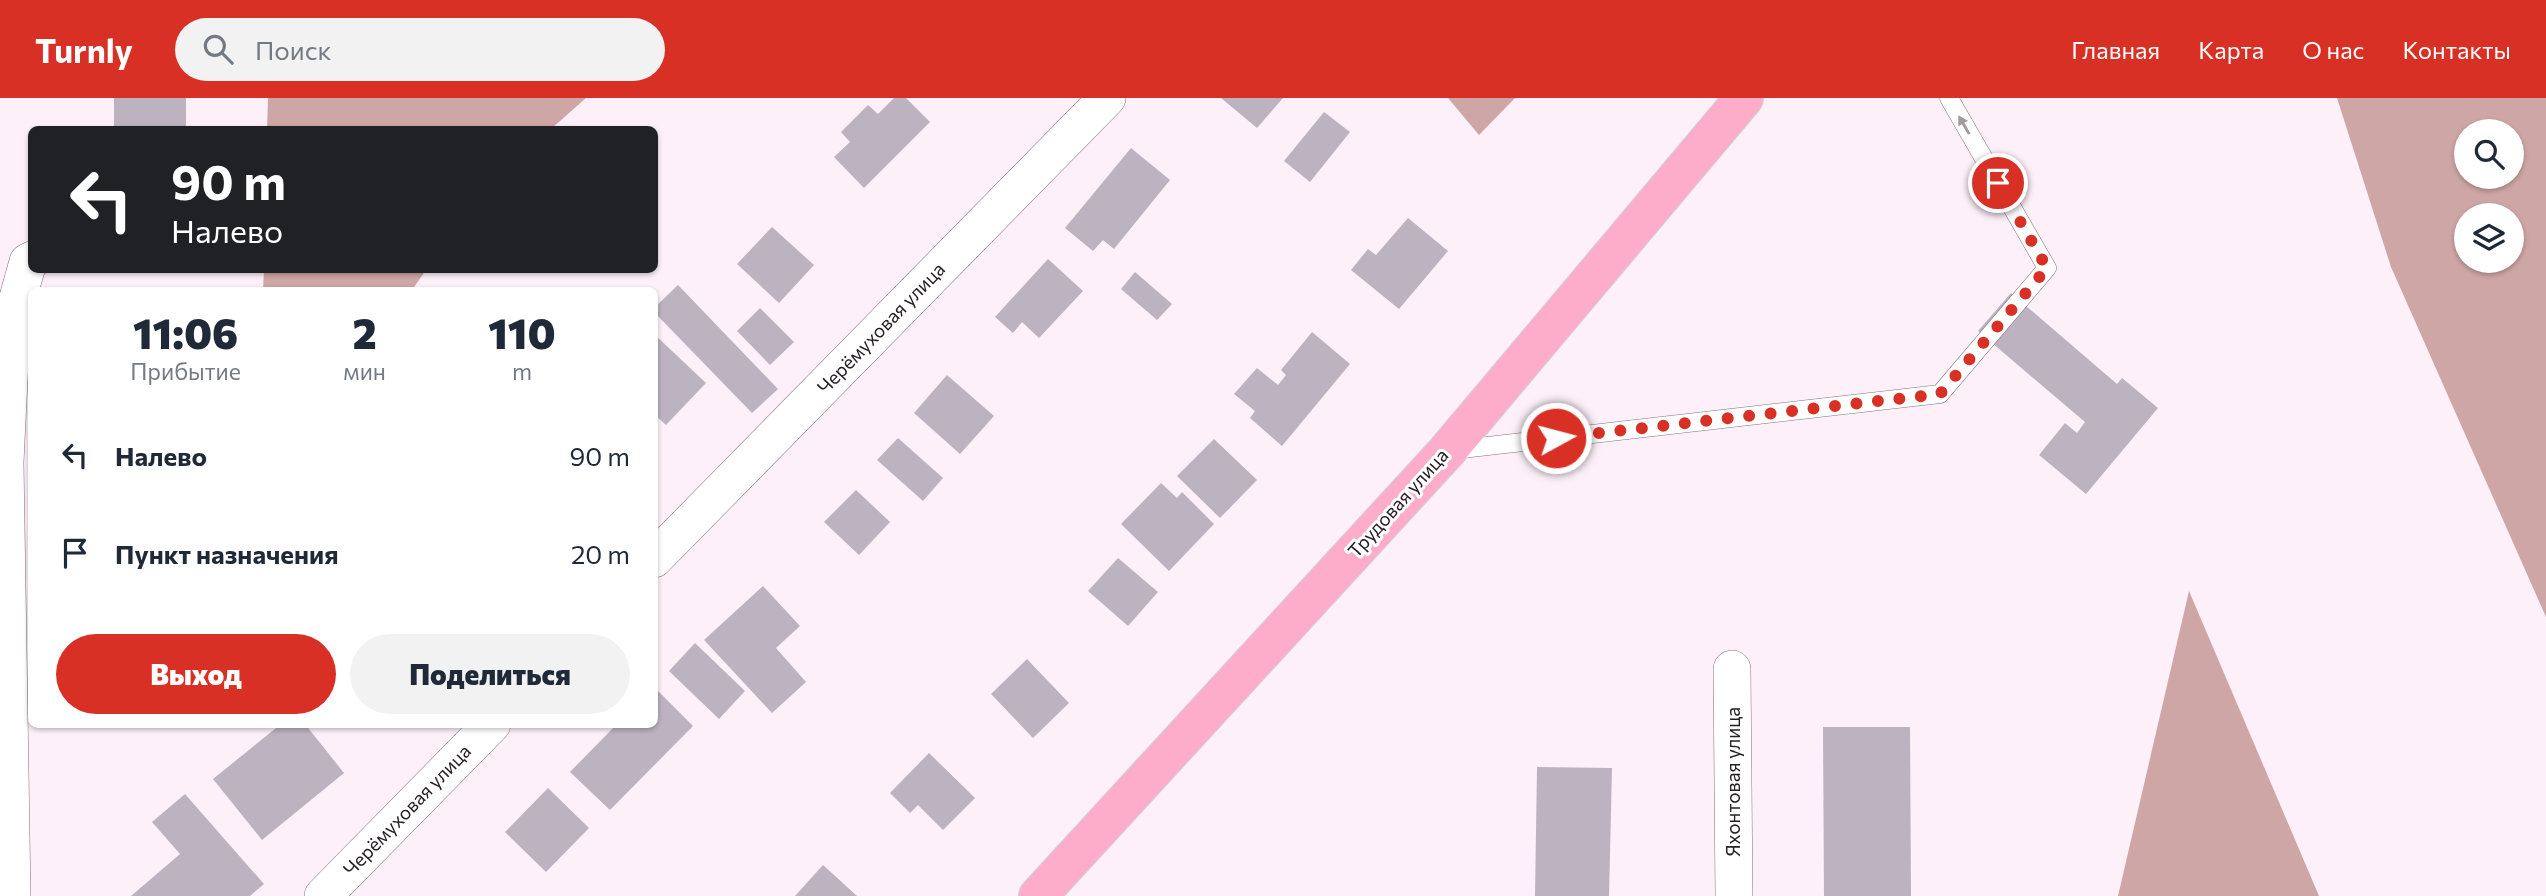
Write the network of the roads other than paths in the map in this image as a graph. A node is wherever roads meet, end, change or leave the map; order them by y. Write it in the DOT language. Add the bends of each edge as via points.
graph roads {
  1 [pos="1107,98"];
  2 [pos="1744,98"];
  3 [pos="1949,98"];
  4 [pos="28,262"];
  5 [pos="1447,451"];
  6 [pos="658,555"];
  7 [pos="1732,669"];
  8 [pos="488,728"];
  9 [pos="12,896"];
  10 [pos="323,896"];
  11 [pos="1038,896"];
  12 [pos="1734,896"];
  1 -- 6 [label="street, Черёмуховая улица"];
  2 -- 5 [label="main road, Трудовая улица"];
  5 -- 3 [label="lane, one-way" via="1940,394 2047,268"];
  4 -- 9 [label="street" via="12,319 5,462"];
  5 -- 11 [label="main road, Трудовая улица"];
  7 -- 12 [label="street, Яхонтовая улица"];
  8 -- 10 [label="street, Черёмуховая улица"];
}
